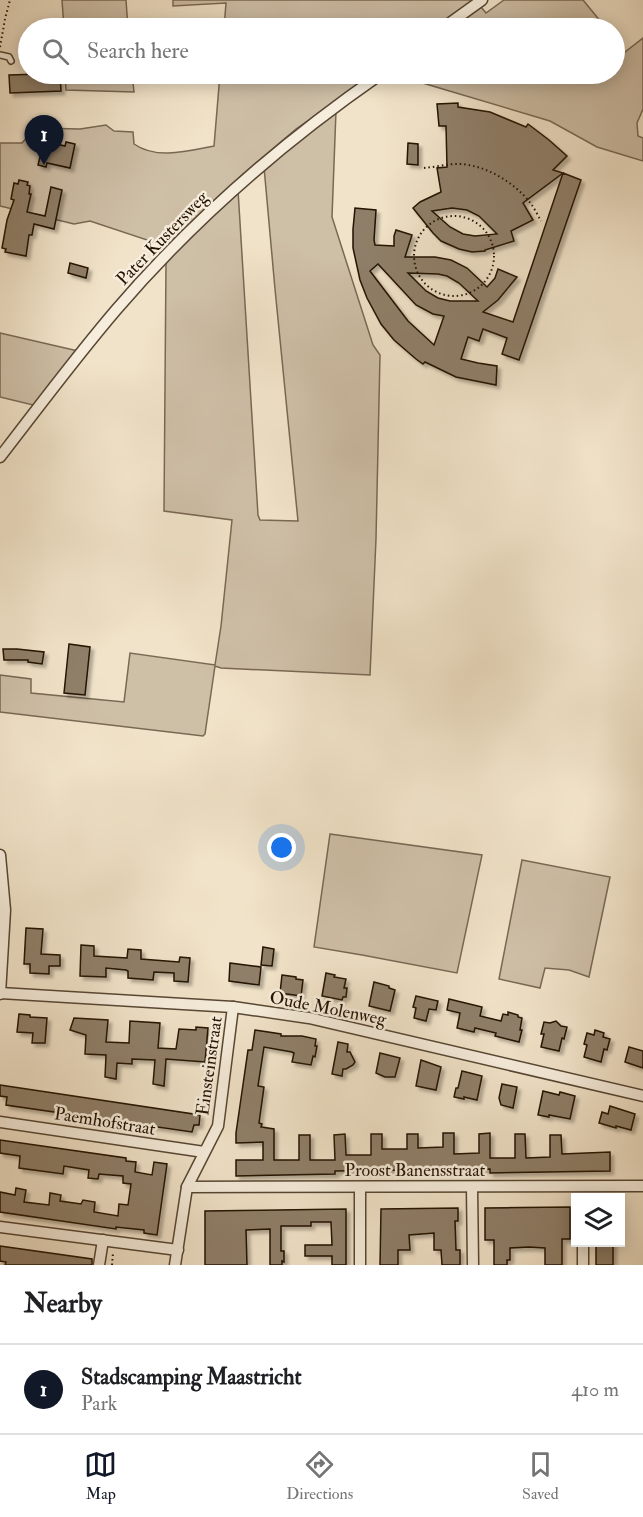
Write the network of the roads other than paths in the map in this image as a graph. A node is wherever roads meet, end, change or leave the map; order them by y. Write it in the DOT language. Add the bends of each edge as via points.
graph roads {
  1 [pos="482,0"];
  2 [pos="457,18"];
  3 [pos="0,55"];
  4 [pos="11,61"];
  5 [pos="367,84"];
  6 [pos="0,457"];
  7 [pos="0,855"];
  8 [pos="0,993"];
  9 [pos="233,1007"];
  10 [pos="643,1096"];
  11 [pos="0,1122"];
  12 [pos="204,1152"];
  13 [pos="643,1186"];
  14 [pos="187,1187"];
  15 [pos="360,1187"];
  16 [pos="472,1187"];
  17 [pos="582,1192"];
  18 [pos="0,1227"];
  19 [pos="103,1240"];
  20 [pos="583,1247"];
  21 [pos="178,1250"];
  22 [pos="99,1265"];
  23 [pos="175,1265"];
  24 [pos="360,1265"];
  25 [pos="473,1265"];
  26 [pos="583,1265"];
  1 -- 2 [label="street"];
  3 -- 4 [label="lane"];
  5 -- 6 [label="street, Pater Kustersweg" via="270,158 173,248 116,310"];
  7 -- 8 [label="street" via="5,910"];
  8 -- 9 [label="street, Oude Molenweg"];
  9 -- 10 [label="street, Oude Molenweg" via="309,1018"];
  9 -- 12 [label="street, Einsteinstraat" via="218,1126"];
  11 -- 12 [label="street, Paemhofstraat"];
  12 -- 14 [label="street, Einsteinstraat"];
  13 -- 17 [label="street, Proost Banensstraat"];
  14 -- 15 [label="street, Proost Banensstraat"];
  14 -- 21 [label="street, Einsteinstraat"];
  15 -- 16 [label="street, Proost Banensstraat"];
  15 -- 24 [label="street"];
  16 -- 17 [label="street, Proost Banensstraat"];
  16 -- 25 [label="street"];
  18 -- 19 [label="street"];
  19 -- 21 [label="street"];
  19 -- 22 [label="street"];
  20 -- 26 [label="street"];
  21 -- 23 [label="street, Einsteinstraat"];
}
